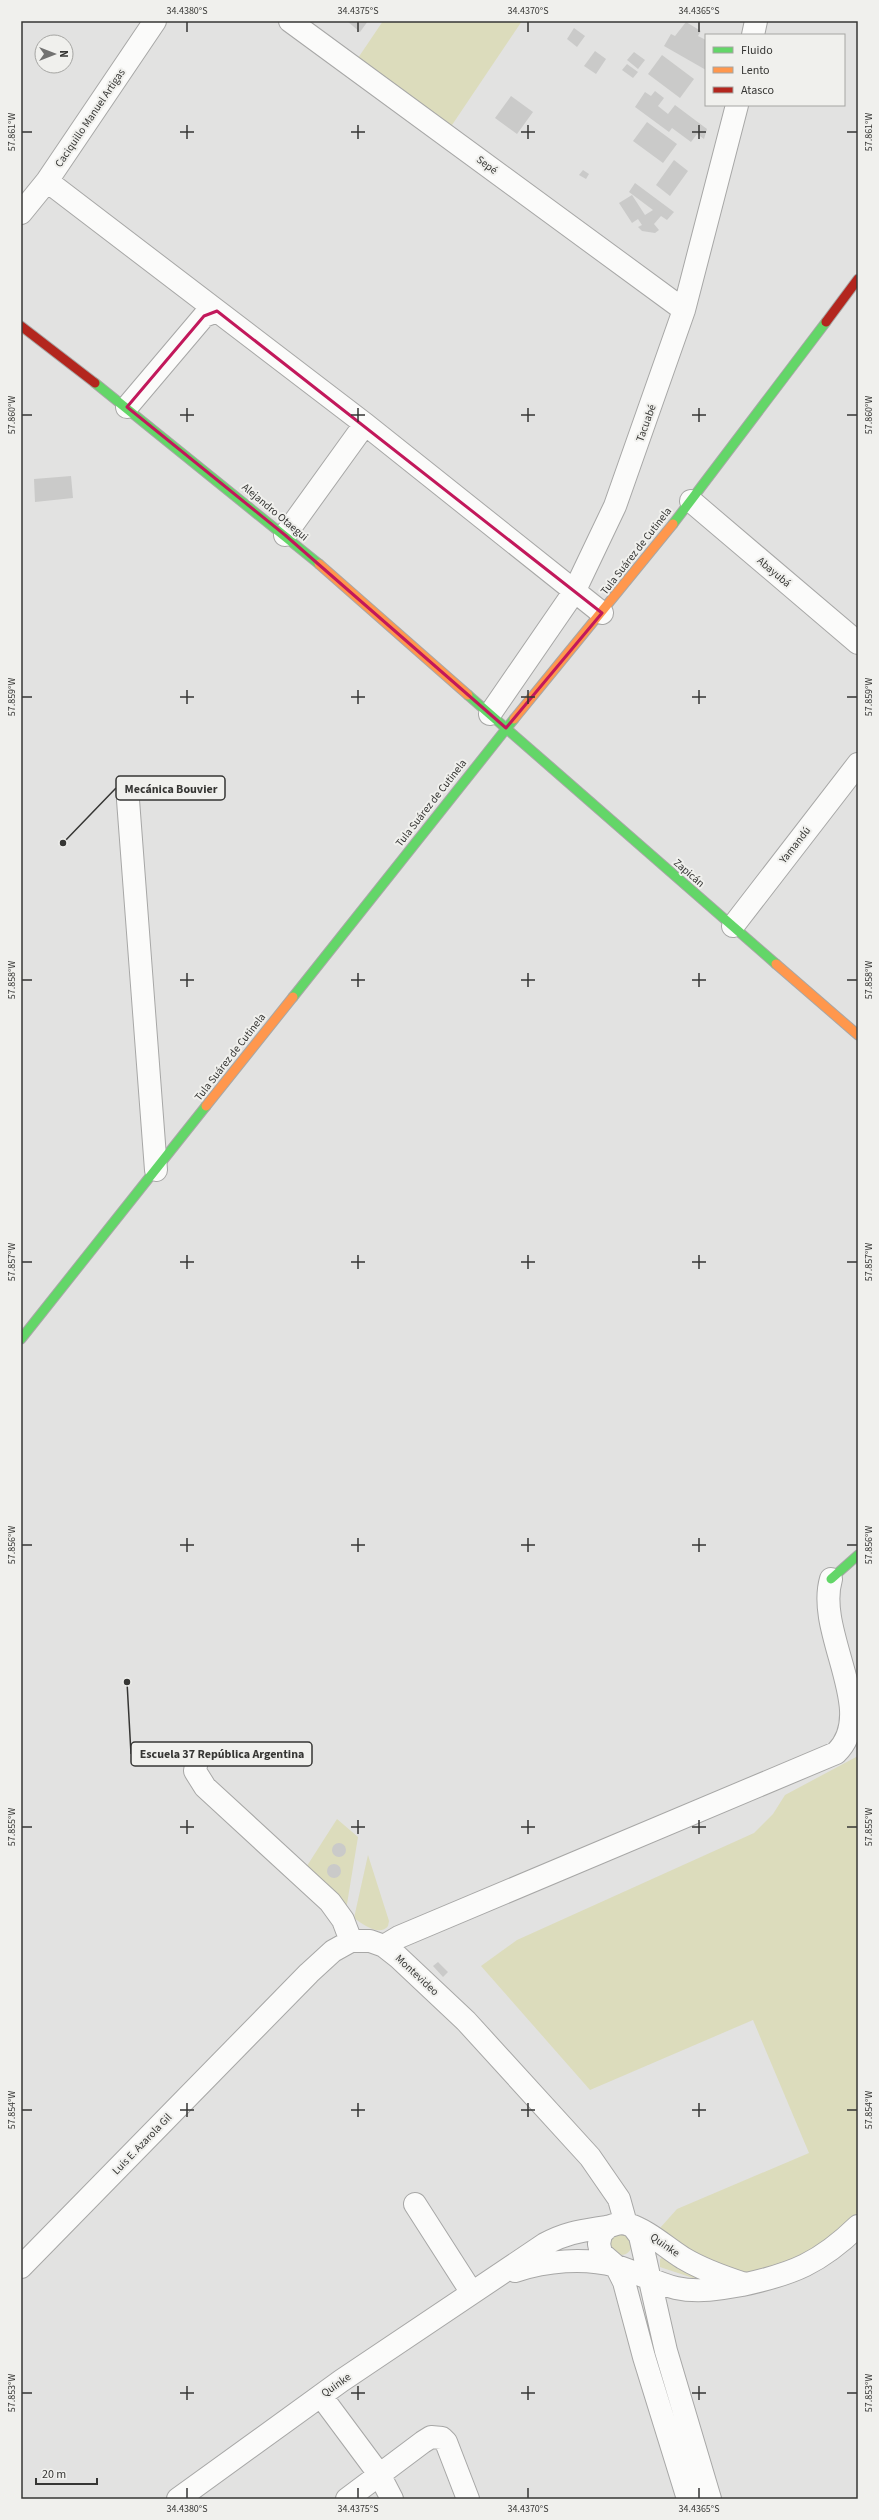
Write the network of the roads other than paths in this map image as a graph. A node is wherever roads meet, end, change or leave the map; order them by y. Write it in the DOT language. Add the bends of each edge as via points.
graph roads {
  1 [pos="155,21"];
  2 [pos="290,21"];
  3 [pos="756,21"];
  4 [pos="753,34"];
  5 [pos="737,106"];
  6 [pos="47,181"];
  7 [pos="21,213"];
  8 [pos="858,279"];
  9 [pos="684,310"];
  10 [pos="217,311"];
  11 [pos="21,326"];
  12 [pos="127,407"];
  13 [pos="365,424"];
  14 [pos="691,501"];
  15 [pos="285,535"];
  16 [pos="574,592"];
  17 [pos="602,613"];
  18 [pos="858,643"];
  19 [pos="498,721"];
  20 [pos="858,764"];
  21 [pos="128,800"];
  22 [pos="733,926"];
  23 [pos="858,1035"];
  24 [pos="156,1170"];
  25 [pos="21,1339"];
  26 [pos="858,1555"];
  27 [pos="831,1579"];
  28 [pos="198,1754"];
  29 [pos="351,1941"];
  30 [pos="384,1946"];
  31 [pos="415,2204"];
  32 [pos="858,2226"];
  33 [pos="627,2231"];
  34 [pos="616,2266"];
  35 [pos="21,2267"];
  36 [pos="498,2276"];
  37 [pos="651,2280"];
  38 [pos="745,2284"];
  39 [pos="472,2293"];
  40 [pos="321,2396"];
  41 [pos="379,2474"];
  42 [pos="192,2495"];
  43 [pos="347,2499"];
  44 [pos="392,2499"];
  45 [pos="468,2499"];
  46 [pos="688,2499"];
  47 [pos="710,2499"];
  1 -- 6 [label="street, Caciquillo Manuel Artigas"];
  2 -- 9 [label="street, Sepé"];
  3 -- 4 [label="street"];
  5 -- 9 [label="street, Tacuabé"];
  6 -- 7 [label="street, Caciquillo Manuel Artigas"];
  6 -- 10 [label="street"];
  8 -- 14 [label="street, Tula Suárez de Cutinela"];
  9 -- 16 [label="street, Tacuabé" via="615,506"];
  10 -- 12 [label="street" via="204,316"];
  10 -- 13 [label="street"];
  11 -- 12 [label="street, Alejandro Otaegui"];
  12 -- 15 [label="street, Alejandro Otaegui"];
  13 -- 15 [label="street"];
  13 -- 16 [label="street"];
  14 -- 17 [label="street, Tula Suárez de Cutinela"];
  14 -- 18 [label="street, Abayubá"];
  15 -- 19 [label="street, Alejandro Otaegui"];
  16 -- 17 [label="street"];
  16 -- 19 [label="street, Tacuabé"];
  17 -- 19 [label="street, Tula Suárez de Cutinela"];
  19 -- 22 [label="street, Zapicán"];
  19 -- 24 [label="street, Tula Suárez de Cutinela"];
  20 -- 22 [label="street, Yamandú"];
  21 -- 24 [label="street"];
  22 -- 23 [label="street, Zapicán"];
  24 -- 25 [label="street, Tula Suárez de Cutinela"];
  26 -- 27 [label="street"];
  27 -- 30 [label="street" via="828,1603 851,1678 857,1709 854,1734 846,1746 829,1756 399,1936"];
  28 -- 29 [label="street" via="195,1771 205,1787 330,1902 343,1920"];
  29 -- 30 [label="street, Montevideo" via="370,1941"];
  29 -- 35 [label="street, Luis E. Azarola Gil" via="333,1951 309,1973"];
  30 -- 33 [label="street, Montevideo" via="466,2021 559,2120 610,2183 619,2199"];
  31 -- 39 [label="street"];
  32 -- 38 [label="street, Quinke" via="841,2242 802,2268 764,2281"];
  33 -- 34 [label="street" via="635,2259 630,2263"];
  33 -- 34 [label="street" via="601,2234 601,2253"];
  33 -- 36 [label="street, Quinke" via="589,2228 563,2235"];
  33 -- 37 [label="street, Montevideo"];
  33 -- 38 [label="street, Quinke" via="654,2236 701,2268"];
  34 -- 36 [label="street, Quinke" via="577,2262 548,2263"];
  34 -- 37 [label="street, Quinke"];
  34 -- 46 [label="street" via="629,2296 644,2357"];
  36 -- 39 [label="street, Quinke"];
  37 -- 38 [label="street, Quinke" via="676,2288 696,2290 717,2290"];
  37 -- 47 [label="street, Montevideo" via="666,2351"];
  39 -- 40 [label="street, Quinke"];
  40 -- 41 [label="street"];
  40 -- 42 [label="street, Quinke"];
  41 -- 43 [label="street"];
  41 -- 44 [label="street"];
  41 -- 45 [label="street" via="431,2438 442,2438"];
}
